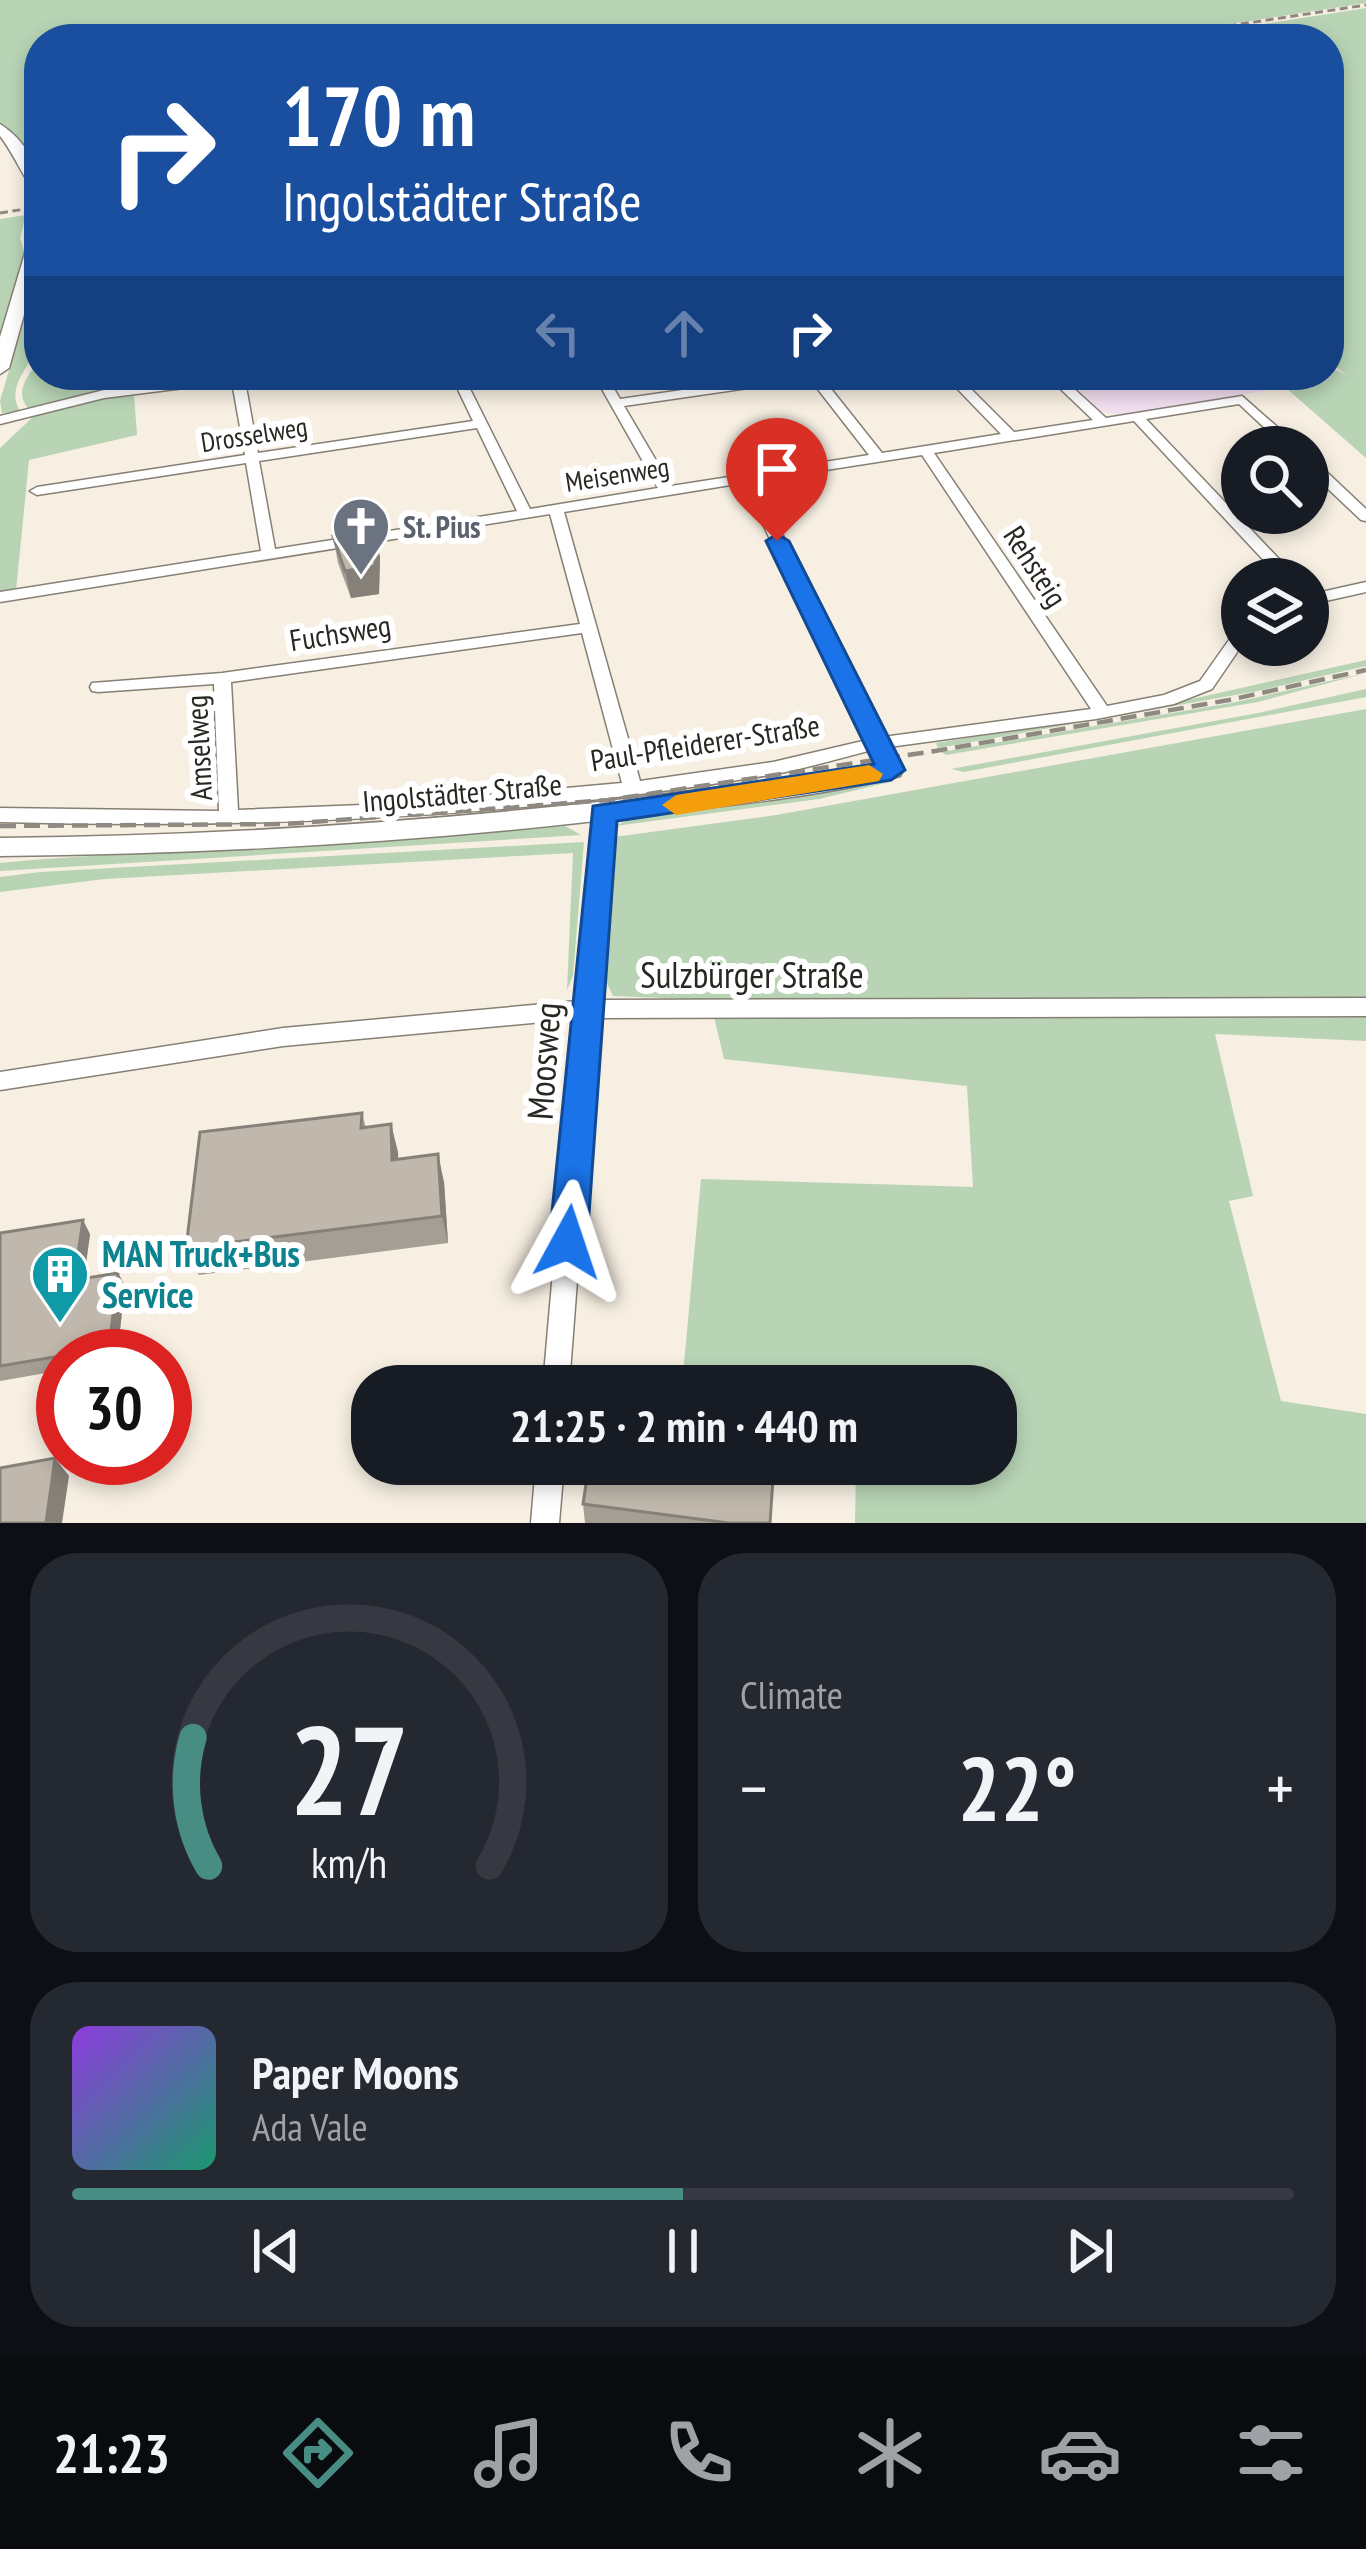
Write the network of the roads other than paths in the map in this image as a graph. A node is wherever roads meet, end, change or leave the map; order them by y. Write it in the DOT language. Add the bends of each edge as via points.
graph roads {
  1 [pos="0,128"];
  2 [pos="24,157"];
  3 [pos="24,285"];
  4 [pos="0,368"];
  5 [pos="138,390"];
  6 [pos="240,390"];
  7 [pos="463,390"];
  8 [pos="609,390"];
  9 [pos="707,390"];
  10 [pos="825,390"];
  11 [pos="965,390"];
  12 [pos="1068,390"];
  13 [pos="616,403"];
  14 [pos="1136,416"];
  15 [pos="1100,419"];
  16 [pos="0,420"];
  17 [pos="478,424"];
  18 [pos="1270,426"];
  19 [pos="1010,436"];
  20 [pos="925,449"];
  21 [pos="878,457"];
  22 [pos="253,459"];
  23 [pos="747,478"];
  24 [pos="1329,482"];
  25 [pos="666,490"];
  26 [pos="37,491"];
  27 [pos="556,508"];
  28 [pos="525,512"];
  29 [pos="1366,517"];
  30 [pos="269,556"];
  31 [pos="1270,558"];
  32 [pos="1366,587"];
  33 [pos="1329,595"];
  34 [pos="0,597"];
  35 [pos="590,627"];
  36 [pos="1221,662"];
  37 [pos="222,678"];
  38 [pos="98,687"];
  39 [pos="1102,712"];
  40 [pos="878,744"];
  41 [pos="891,770"];
  42 [pos="632,786"];
  43 [pos="603,813"];
  44 [pos="0,815"];
  45 [pos="229,816"];
  46 [pos="0,850"];
  47 [pos="1366,1007"];
  48 [pos="586,1009"];
  49 [pos="0,1081"];
  50 [pos="558,1365"];
  51 [pos="548,1485"];
  52 [pos="545,1523"];
  1 -- 2 [label="main road"];
  3 -- 4 [label="main road"];
  5 -- 16 [label="street"];
  6 -- 22 [label="street"];
  7 -- 17 [label="street"];
  8 -- 13 [label="street"];
  9 -- 13 [label="street"];
  10 -- 21 [label="street"];
  11 -- 19 [label="street"];
  12 -- 15 [label="street"];
  13 -- 25 [label="street"];
  14 -- 15 [label="street, Meisenweg"];
  14 -- 18 [label="street, Meisenweg" via="1242,400"];
  14 -- 31 [label="street"];
  15 -- 19 [label="street, Meisenweg"];
  17 -- 22 [label="street, Drosselweg"];
  17 -- 28 [label="street"];
  19 -- 20 [label="street, Meisenweg"];
  20 -- 21 [label="street, Meisenweg"];
  20 -- 39 [label="street, Rehsteig"];
  21 -- 23 [label="street, Meisenweg"];
  22 -- 26 [label="street, Drosselweg"];
  22 -- 30 [label="street"];
  23 -- 25 [label="street, Meisenweg"];
  23 -- 40 [label="street"];
  24 -- 29 [label="street"];
  25 -- 27 [label="street, Meisenweg"];
  27 -- 28 [label="street, Meisenweg"];
  27 -- 35 [label="street"];
  28 -- 30 [label="street, Meisenweg"];
  30 -- 34 [label="street, Meisenweg"];
  32 -- 33 [label="street"];
  35 -- 37 [label="street, Fuchsweg"];
  35 -- 42 [label="street"];
  36 -- 39 [label="street, Paul-Pfleiderer-Straße" via="1201,688"];
  37 -- 38 [label="street, Fuchsweg"];
  37 -- 45 [label="street, Amselweg"];
  39 -- 40 [label="street, Paul-Pfleiderer-Straße"];
  40 -- 41 [label="street"];
  40 -- 42 [label="street, Paul-Pfleiderer-Straße"];
  41 -- 43 [label="street, Ingolstädter Straße"];
  42 -- 45 [label="street, Paul-Pfleiderer-Straße"];
  43 -- 46 [label="street, Ingolstädter Straße"];
  43 -- 48 [label="street, Moosweg"];
  44 -- 45 [label="street, Paul-Pfleiderer-Straße"];
  47 -- 48 [label="street, Sulzbürger Straße"];
  48 -- 49 [label="street, Sulzbürger Straße" via="283,1037"];
  48 -- 50 [label="street, Moosweg"];
  51 -- 52 [label="street"];
}
